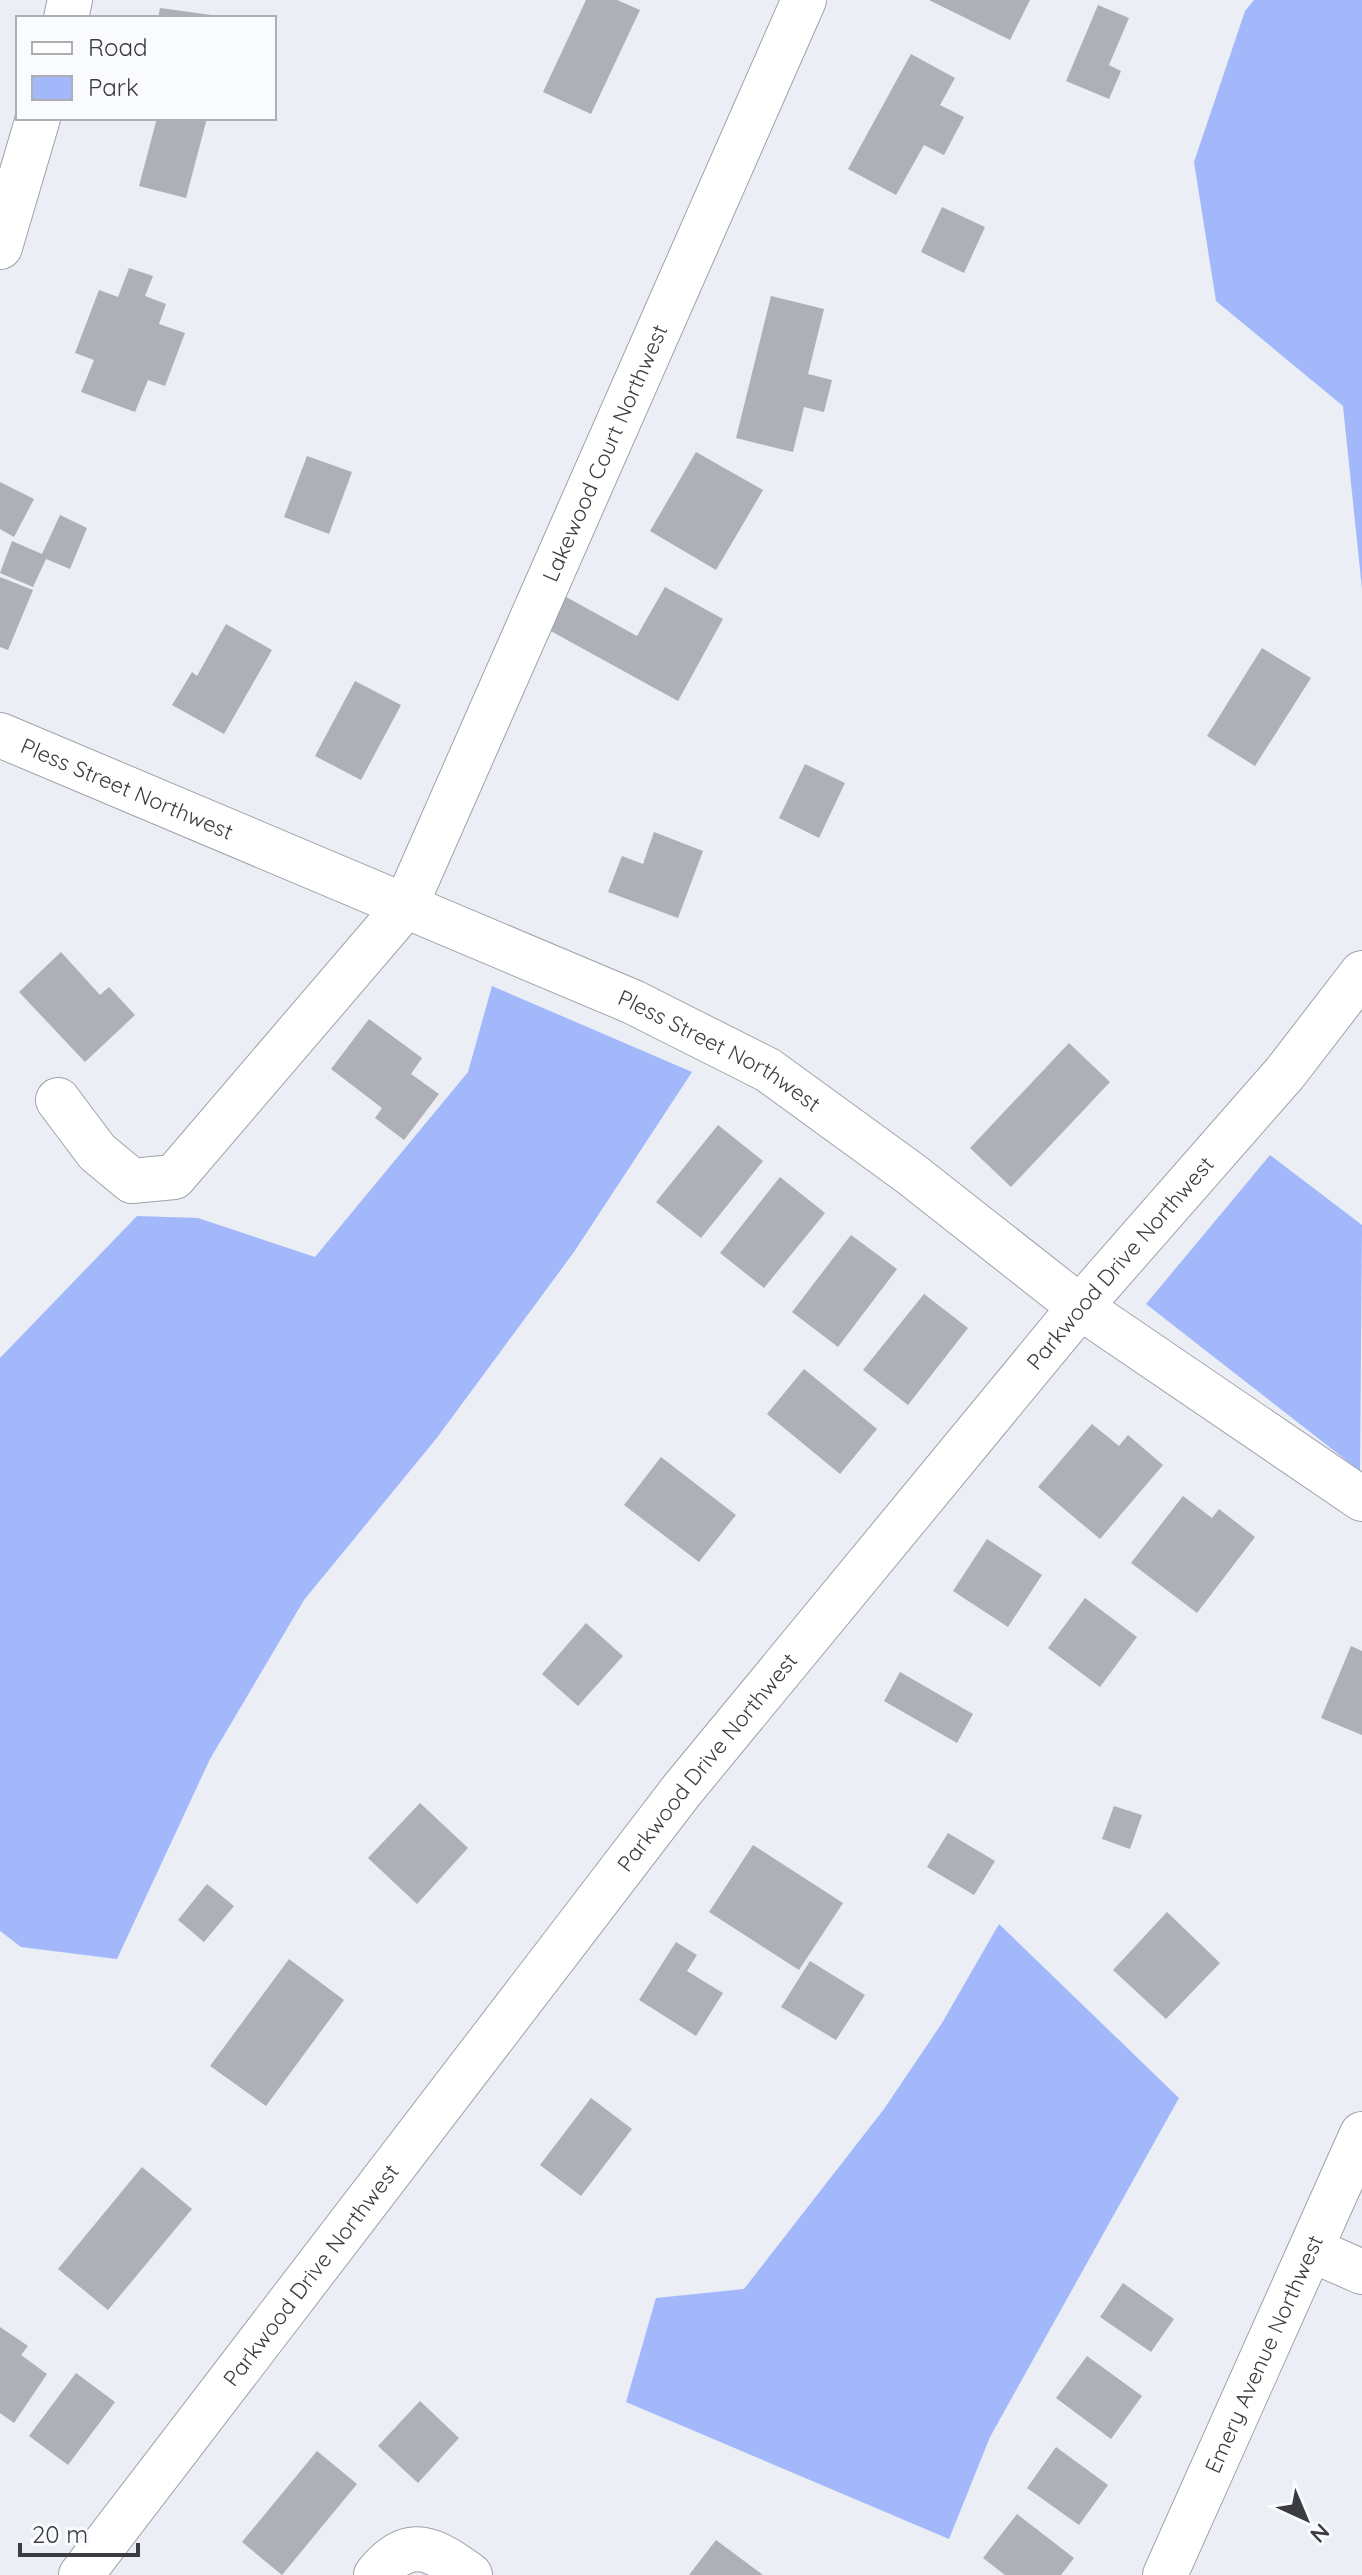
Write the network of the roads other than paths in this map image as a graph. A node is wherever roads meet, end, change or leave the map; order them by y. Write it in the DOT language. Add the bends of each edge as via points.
graph roads {
  1 [pos="804,0"];
  2 [pos="37,120"];
  3 [pos="0,247"];
  4 [pos="0,735"];
  5 [pos="405,907"];
  6 [pos="1362,973"];
  7 [pos="58,1100"];
  8 [pos="1080,1307"];
  9 [pos="1362,1499"];
  10 [pos="1362,2134"];
  11 [pos="1312,2250"];
  12 [pos="1362,2272"];
  13 [pos="81,2575"];
  14 [pos="376,2575"];
  15 [pos="470,2575"];
  16 [pos="1165,2575"];
  1 -- 5 [label="street, Lakewood Court Northwest"];
  2 -- 3 [label="street"];
  4 -- 5 [label="street, Pless Street Northwest"];
  5 -- 7 [label="street, Lakewood Court Northwest" via="174,1177 132,1181 97,1152"];
  5 -- 8 [label="street, Pless Street Northwest" via="633,1002 768,1070"];
  6 -- 8 [label="street, Parkwood Drive Northwest" via="1285,1073"];
  8 -- 9 [label="street, Pless Street Northwest"];
  8 -- 13 [label="street, Parkwood Drive Northwest" via="682,1790"];
  10 -- 11 [label="street, Emery Avenue Northwest"];
  11 -- 12 [label="street"];
  11 -- 16 [label="street, Emery Avenue Northwest"];
  14 -- 15 [label="street" via="410,2548 435,2550"];
}
